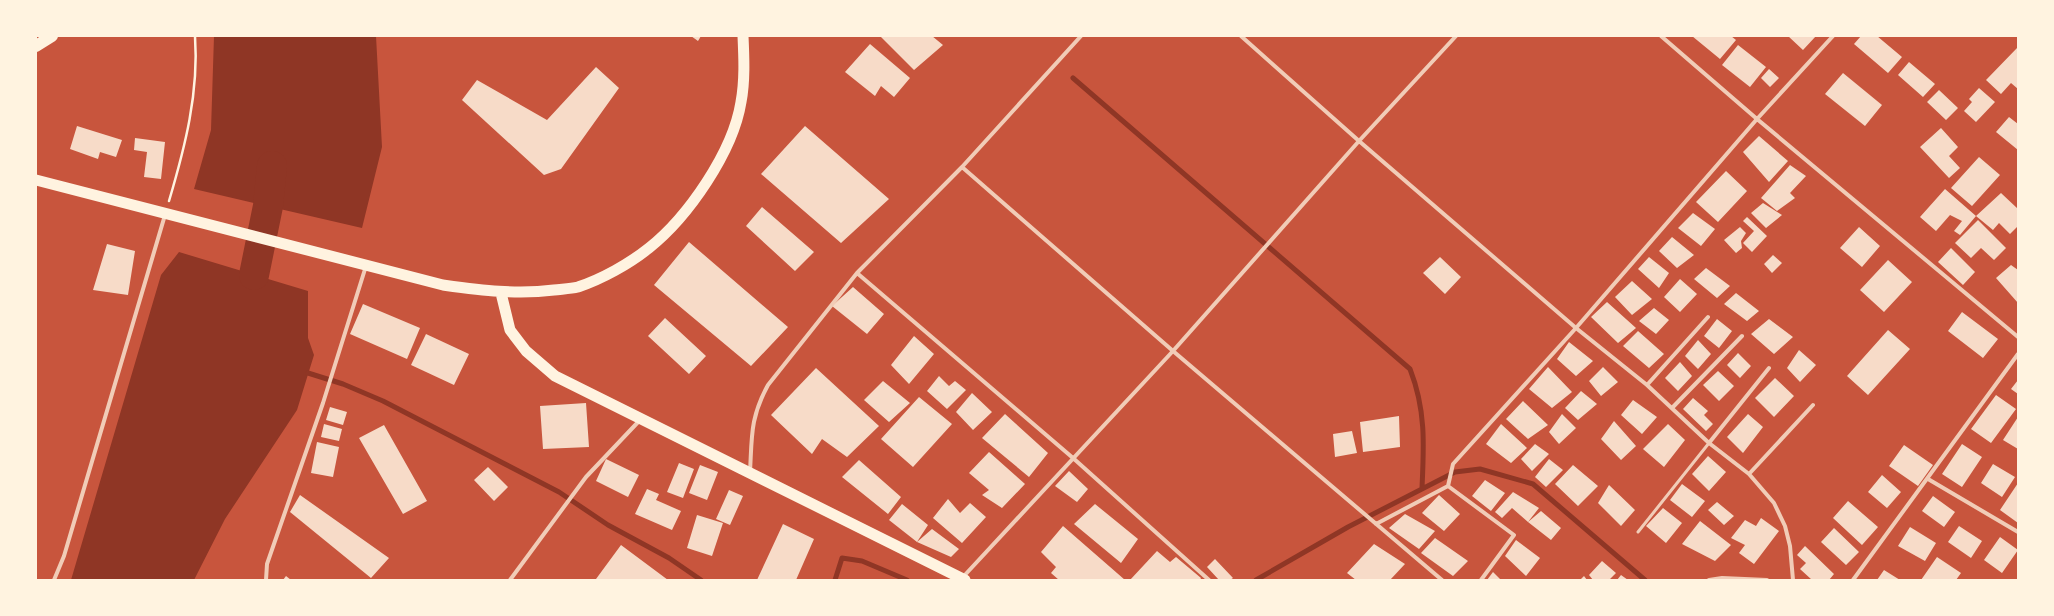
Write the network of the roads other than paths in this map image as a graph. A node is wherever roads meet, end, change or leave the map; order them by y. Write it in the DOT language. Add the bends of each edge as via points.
graph roads {
  1 [pos="52,36"];
  2 [pos="743,36"];
  3 [pos="1081,36"];
  4 [pos="1241,36"];
  5 [pos="1456,36"];
  6 [pos="1661,36"];
  7 [pos="1833,36"];
  8 [pos="36,46"];
  9 [pos="1757,119"];
  10 [pos="1359,141"];
  11 [pos="962,167"];
  12 [pos="36,180"];
  13 [pos="166,213"];
  14 [pos="366,265"];
  15 [pos="857,274"];
  16 [pos="501,293"];
  17 [pos="1708,318"];
  18 [pos="1576,328"];
  19 [pos="1742,336"];
  20 [pos="2018,337"];
  21 [pos="1173,351"];
  22 [pos="2018,354"];
  23 [pos="1769,368"];
  24 [pos="1647,385"];
  25 [pos="1813,405"];
  26 [pos="1672,408"];
  27 [pos="640,420"];
  28 [pos="1709,443"];
  29 [pos="1073,458"];
  30 [pos="750,474"];
  31 [pos="1749,474"];
  32 [pos="1928,479"];
  33 [pos="1448,486"];
  34 [pos="1376,524"];
  35 [pos="1638,532"];
  36 [pos="2018,532"];
  37 [pos="964,579"];
  38 [pos="54,580"];
  39 [pos="266,580"];
  40 [pos="510,580"];
  41 [pos="1209,580"];
  42 [pos="1442,580"];
  43 [pos="1481,580"];
  44 [pos="1709,580"];
  45 [pos="1767,580"];
  46 [pos="1793,580"];
  47 [pos="1853,580"];
  1 -- 8 [label="highway"];
  2 -- 16 [label="highway" via="741,103 731,136 712,172 682,215 649,248 614,271 577,287"];
  3 -- 11 [label="street"];
  4 -- 10 [label="street"];
  5 -- 10 [label="street"];
  6 -- 9 [label="street"];
  7 -- 9 [label="street"];
  9 -- 18 [label="street"];
  9 -- 20 [label="street"];
  10 -- 18 [label="street"];
  10 -- 21 [label="street"];
  11 -- 15 [label="street"];
  11 -- 21 [label="street"];
  12 -- 13 [label="highway"];
  13 -- 14 [label="highway"];
  13 -- 38 [label="street" via="64,556"];
  14 -- 16 [label="highway" via="443,285"];
  14 -- 39 [label="street" via="323,403 268,564"];
  15 -- 29 [label="street"];
  15 -- 30 [label="street" via="768,385 758,403 752,421"];
  16 -- 27 [label="highway" via="510,330 526,351 555,376"];
  17 -- 24 [label="street"];
  18 -- 24 [label="street"];
  18 -- 33 [label="street" via="1453,464"];
  19 -- 26 [label="street"];
  21 -- 29 [label="street"];
  21 -- 34 [label="street"];
  22 -- 32 [label="street"];
  23 -- 28 [label="street"];
  24 -- 26 [label="street"];
  25 -- 31 [label="street"];
  26 -- 28 [label="street"];
  27 -- 30 [label="highway"];
  27 -- 40 [label="street" via="586,478"];
  28 -- 31 [label="street"];
  28 -- 35 [label="lane"];
  29 -- 37 [label="street"];
  29 -- 41 [label="street"];
  30 -- 37 [label="highway"];
  31 -- 46 [label="street" via="1774,503 1785,526 1790,546"];
  32 -- 36 [label="street"];
  32 -- 47 [label="street"];
  33 -- 34 [label="street"];
  33 -- 43 [label="street" via="1514,535"];
  34 -- 42 [label="street"];
  44 -- 45 [label="street"];
}
